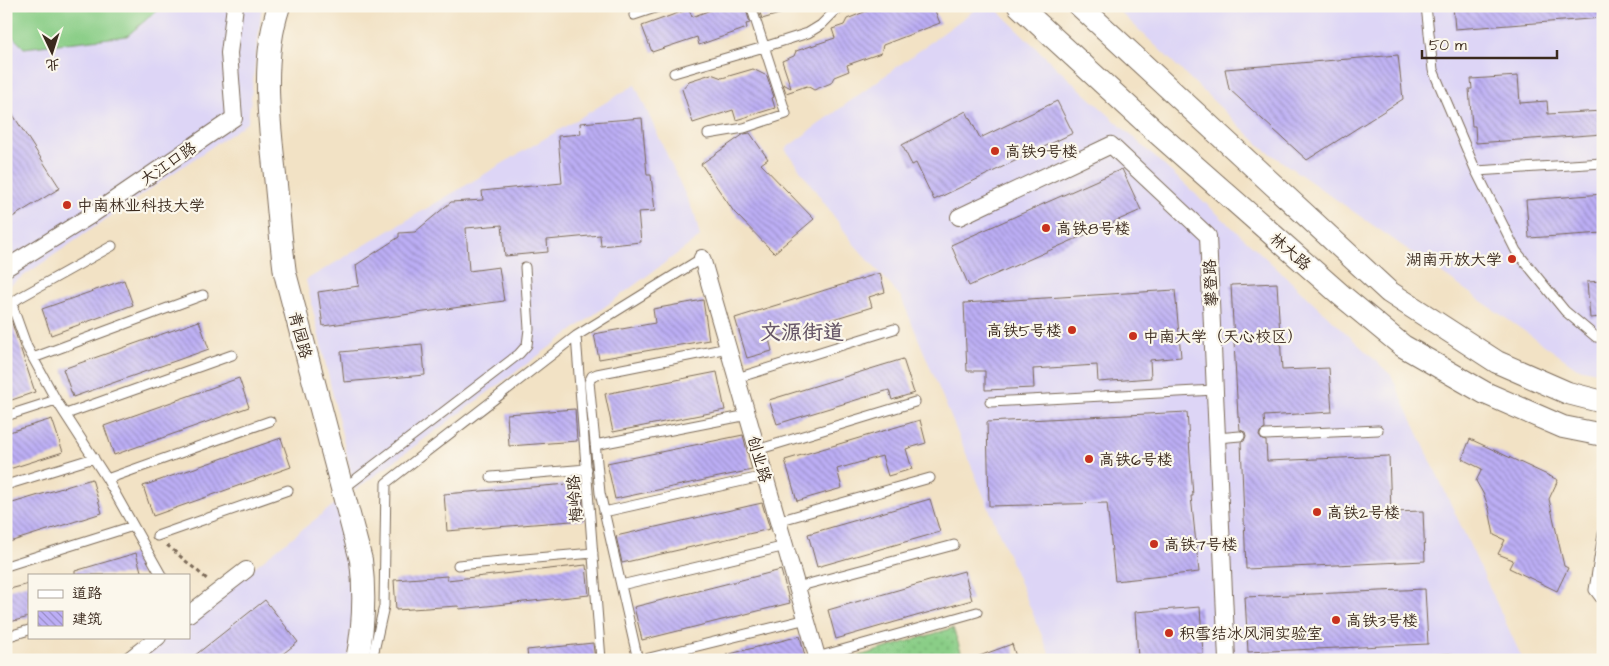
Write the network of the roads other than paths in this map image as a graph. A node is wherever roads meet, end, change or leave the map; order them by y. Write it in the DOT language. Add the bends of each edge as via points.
graph roads {
  1 [pos="235,6"];
  2 [pos="279,6"];
  3 [pos="662,6"];
  4 [pos="751,6"];
  5 [pos="843,6"];
  6 [pos="1018,6"];
  7 [pos="1080,6"];
  8 [pos="1426,6"];
  9 [pos="634,15"];
  10 [pos="764,47"];
  11 [pos="674,73"];
  12 [pos="708,134"];
  13 [pos="1603,163"];
  14 [pos="1476,171"];
  15 [pos="959,217"];
  16 [pos="112,246"];
  17 [pos="702,258"];
  18 [pos="525,267"];
  19 [pos="6,268"];
  20 [pos="203,295"];
  21 [pos="894,329"];
  22 [pos="576,336"];
  23 [pos="1603,338"];
  24 [pos="728,348"];
  25 [pos="232,355"];
  26 [pos="33,358"];
  27 [pos="737,378"];
  28 [pos="1215,390"];
  29 [pos="56,400"];
  30 [pos="915,402"];
  31 [pos="990,402"];
  32 [pos="1603,402"];
  33 [pos="66,414"];
  34 [pos="748,415"];
  35 [pos="6,416"];
  36 [pos="270,421"];
  37 [pos="1378,430"];
  38 [pos="1266,435"];
  39 [pos="1603,435"];
  40 [pos="1240,436"];
  41 [pos="1217,438"];
  42 [pos="595,445"];
  43 [pos="758,450"];
  44 [pos="94,458"];
  45 [pos="587,469"];
  46 [pos="765,476"];
  47 [pos="490,477"];
  48 [pos="930,478"];
  49 [pos="107,479"];
  50 [pos="6,486"];
  51 [pos="343,489"];
  52 [pos="288,490"];
  53 [pos="604,512"];
  54 [pos="778,521"];
  55 [pos="133,526"];
  56 [pos="1603,534"];
  57 [pos="157,536"];
  58 [pos="954,544"];
  59 [pos="786,546"];
  60 [pos="593,553"];
  61 [pos="458,565"];
  62 [pos="6,566"];
  63 [pos="246,570"];
  64 [pos="160,574"];
  65 [pos="621,585"];
  66 [pos="797,587"];
  67 [pos="1603,602"];
  68 [pos="977,612"];
  69 [pos="190,613"];
  70 [pos="807,619"];
  71 [pos="28,630"];
  72 [pos="6,637"];
  73 [pos="157,638"];
  74 [pos="818,658"];
  75 [pos="1449,658"];
  76 [pos="129,660"];
  77 [pos="357,660"];
  78 [pos="372,660"];
  79 [pos="602,660"];
  80 [pos="640,660"];
  81 [pos="1227,660"];
  82 [pos="1423,660"];
  1 -- 19 [label="street, 大江口路" via="229,53 234,118"];
  2 -- 51 [label="main road, 青园路" via="272,26 268,77 269,132 279,233 285,273"];
  3 -- 9 [label="lane"];
  4 -- 10 [label="lane"];
  5 -- 10 [label="lane" via="808,33"];
  6 -- 39 [label="main road, 林大路" via="1154,131 1403,346 1485,393 1563,426"];
  7 -- 32 [label="main road" via="1389,292 1497,362 1568,393"];
  8 -- 14 [label="lane" via="1433,70"];
  10 -- 11 [label="lane"];
  10 -- 12 [label="lane" via="786,114 744,128"];
  13 -- 14 [label="lane"];
  14 -- 23 [label="lane" via="1516,251 1565,311 1596,337"];
  15 -- 28 [label="street, 攀登路" via="1111,146 1208,236"];
  16 -- 26 [label="lane" via="14,302 13,308"];
  17 -- 22 [label="lane"];
  17 -- 24 [label="street, 创业路"];
  18 -- 51 [label="lane" via="529,329 526,345 519,354"];
  20 -- 26 [label="lane"];
  21 -- 27 [label="lane"];
  22 -- 45 [label="lane, 梅岭路"];
  22 -- 78 [label="lane" via="386,483 384,606"];
  24 -- 27 [label="street, 创业路"];
  24 -- 42 [label="lane" via="592,376 589,382"];
  25 -- 33 [label="lane"];
  26 -- 29 [label="lane"];
  27 -- 34 [label="street, 创业路"];
  28 -- 31 [label="lane"];
  28 -- 41 [label="street, 攀登路"];
  29 -- 33 [label="lane"];
  29 -- 35 [label="lane"];
  30 -- 43 [label="lane"];
  33 -- 44 [label="lane"];
  34 -- 42 [label="lane"];
  34 -- 43 [label="street, 创业路"];
  36 -- 49 [label="lane"];
  37 -- 38 [label="lane"];
  40 -- 41 [label="lane"];
  41 -- 81 [label="street, 攀登路"];
  42 -- 53 [label="lane"];
  43 -- 46 [label="street, 创业路"];
  44 -- 49 [label="lane"];
  44 -- 50 [label="lane"];
  45 -- 47 [label="lane"];
  45 -- 60 [label="lane, 梅岭路"];
  46 -- 53 [label="lane"];
  46 -- 54 [label="street, 创业路"];
  48 -- 54 [label="lane"];
  49 -- 55 [label="lane"];
  51 -- 77 [label="main road, 青园路" via="365,587"];
  52 -- 57 [label="lane"];
  53 -- 65 [label="lane"];
  54 -- 59 [label="street, 创业路"];
  55 -- 62 [label="lane"];
  55 -- 64 [label="lane"];
  56 -- 67 [label="lane" via="1594,590"];
  58 -- 66 [label="lane"];
  59 -- 65 [label="lane"];
  59 -- 66 [label="street, 创业路"];
  60 -- 61 [label="lane"];
  60 -- 79 [label="lane, 梅岭路"];
  63 -- 69 [label="street"];
  65 -- 80 [label="lane"];
  66 -- 70 [label="street, 创业路"];
  68 -- 74 [label="lane"];
  70 -- 74 [label="street, 创业路"];
  70 -- 80 [label="lane"];
  71 -- 72 [label="lane"];
  73 -- 76 [label="street"];
  75 -- 82 [label="lane"];
}
